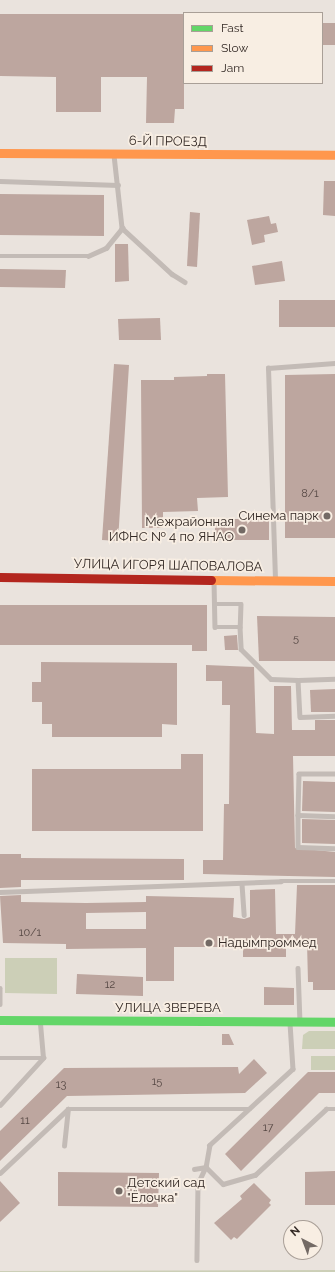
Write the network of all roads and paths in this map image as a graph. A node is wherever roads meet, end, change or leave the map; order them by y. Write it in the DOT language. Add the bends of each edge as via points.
graph roads {
  1 [pos="0,153"];
  2 [pos="114,155"];
  3 [pos="335,155"];
  4 [pos="0,181"];
  5 [pos="118,185"];
  6 [pos="122,228"];
  7 [pos="0,256"];
  8 [pos="185,282"];
  9 [pos="335,362"];
  10 [pos="0,577"];
  11 [pos="214,579"];
  12 [pos="275,580"];
  13 [pos="335,581"];
  14 [pos="214,604"];
  15 [pos="240,627"];
  16 [pos="335,679"];
  17 [pos="298,680"];
  18 [pos="335,716"];
  19 [pos="335,774"];
  20 [pos="298,815"];
  21 [pos="335,816"];
  22 [pos="335,848"];
  23 [pos="335,881"];
  24 [pos="242,884"];
  25 [pos="0,892"];
  26 [pos="244,915"];
  27 [pos="298,968"];
  28 [pos="0,988"];
  29 [pos="0,1004"];
  30 [pos="0,1020"];
  31 [pos="40,1020"];
  32 [pos="290,1022"];
  33 [pos="300,1022"];
  34 [pos="335,1022"];
  35 [pos="0,1058"];
  36 [pos="43,1058"];
  37 [pos="0,1105"];
  38 [pos="68,1109"];
  39 [pos="250,1109"];
  40 [pos="335,1109"];
  41 [pos="64,1146"];
  42 [pos="206,1167"];
  43 [pos="194,1169"];
  44 [pos="0,1173"];
  45 [pos="197,1260"];
  1 -- 2 [label="street, 6-Й ПРОЕЗД"];
  2 -- 3 [label="street, 6-Й ПРОЕЗД"];
  2 -- 5 [label="lane"];
  4 -- 5 [label="lane"];
  5 -- 6 [label="lane"];
  6 -- 7 [label="lane" via="106,248 88,256"];
  6 -- 8 [label="lane" via="172,274"];
  9 -- 12 [label="lane" via="268,368"];
  10 -- 11 [label="street, УЛИЦА ИГОРЯ ШАПОВАЛОВА"];
  11 -- 12 [label="street, УЛИЦА ИГОРЯ ШАПОВАЛОВА"];
  11 -- 14 [label="lane"];
  12 -- 13 [label="street, УЛИЦА ИГОРЯ ШАПОВАЛОВА"];
  14 -- 15 [label="lane" via="215,627"];
  14 -- 15 [label="lane" via="241,604"];
  15 -- 17 [label="lane" via="241,649 271,679"];
  16 -- 17 [label="lane"];
  17 -- 18 [label="lane" via="300,717"];
  19 -- 20 [label="lane" via="299,774"];
  20 -- 21 [label="lane"];
  20 -- 22 [label="lane" via="298,847"];
  23 -- 24 [label="lane"];
  24 -- 25 [label="lane"];
  24 -- 26 [label="lane"];
  27 -- 33 [label="lane"];
  28 -- 29 [label="lane"];
  30 -- 31 [label="street, УЛИЦА ЗВЕРЕВА"];
  31 -- 32 [label="street, УЛИЦА ЗВЕРЕВА"];
  31 -- 36 [label="lane"];
  32 -- 33 [label="street, УЛИЦА ЗВЕРЕВА"];
  32 -- 39 [label="lane" via="293,1069"];
  33 -- 34 [label="street, УЛИЦА ЗВЕРЕВА"];
  35 -- 36 [label="lane"];
  36 -- 37 [label="lane"];
  38 -- 39 [label="lane"];
  38 -- 41 [label="lane"];
  38 -- 44 [label="lane"];
  39 -- 42 [label="lane" via="210,1145"];
  40 -- 42 [label="lane" via="326,1109 255,1175 223,1184"];
  42 -- 43 [label="lane"];
  42 -- 45 [label="lane" via="198,1184"];
}
